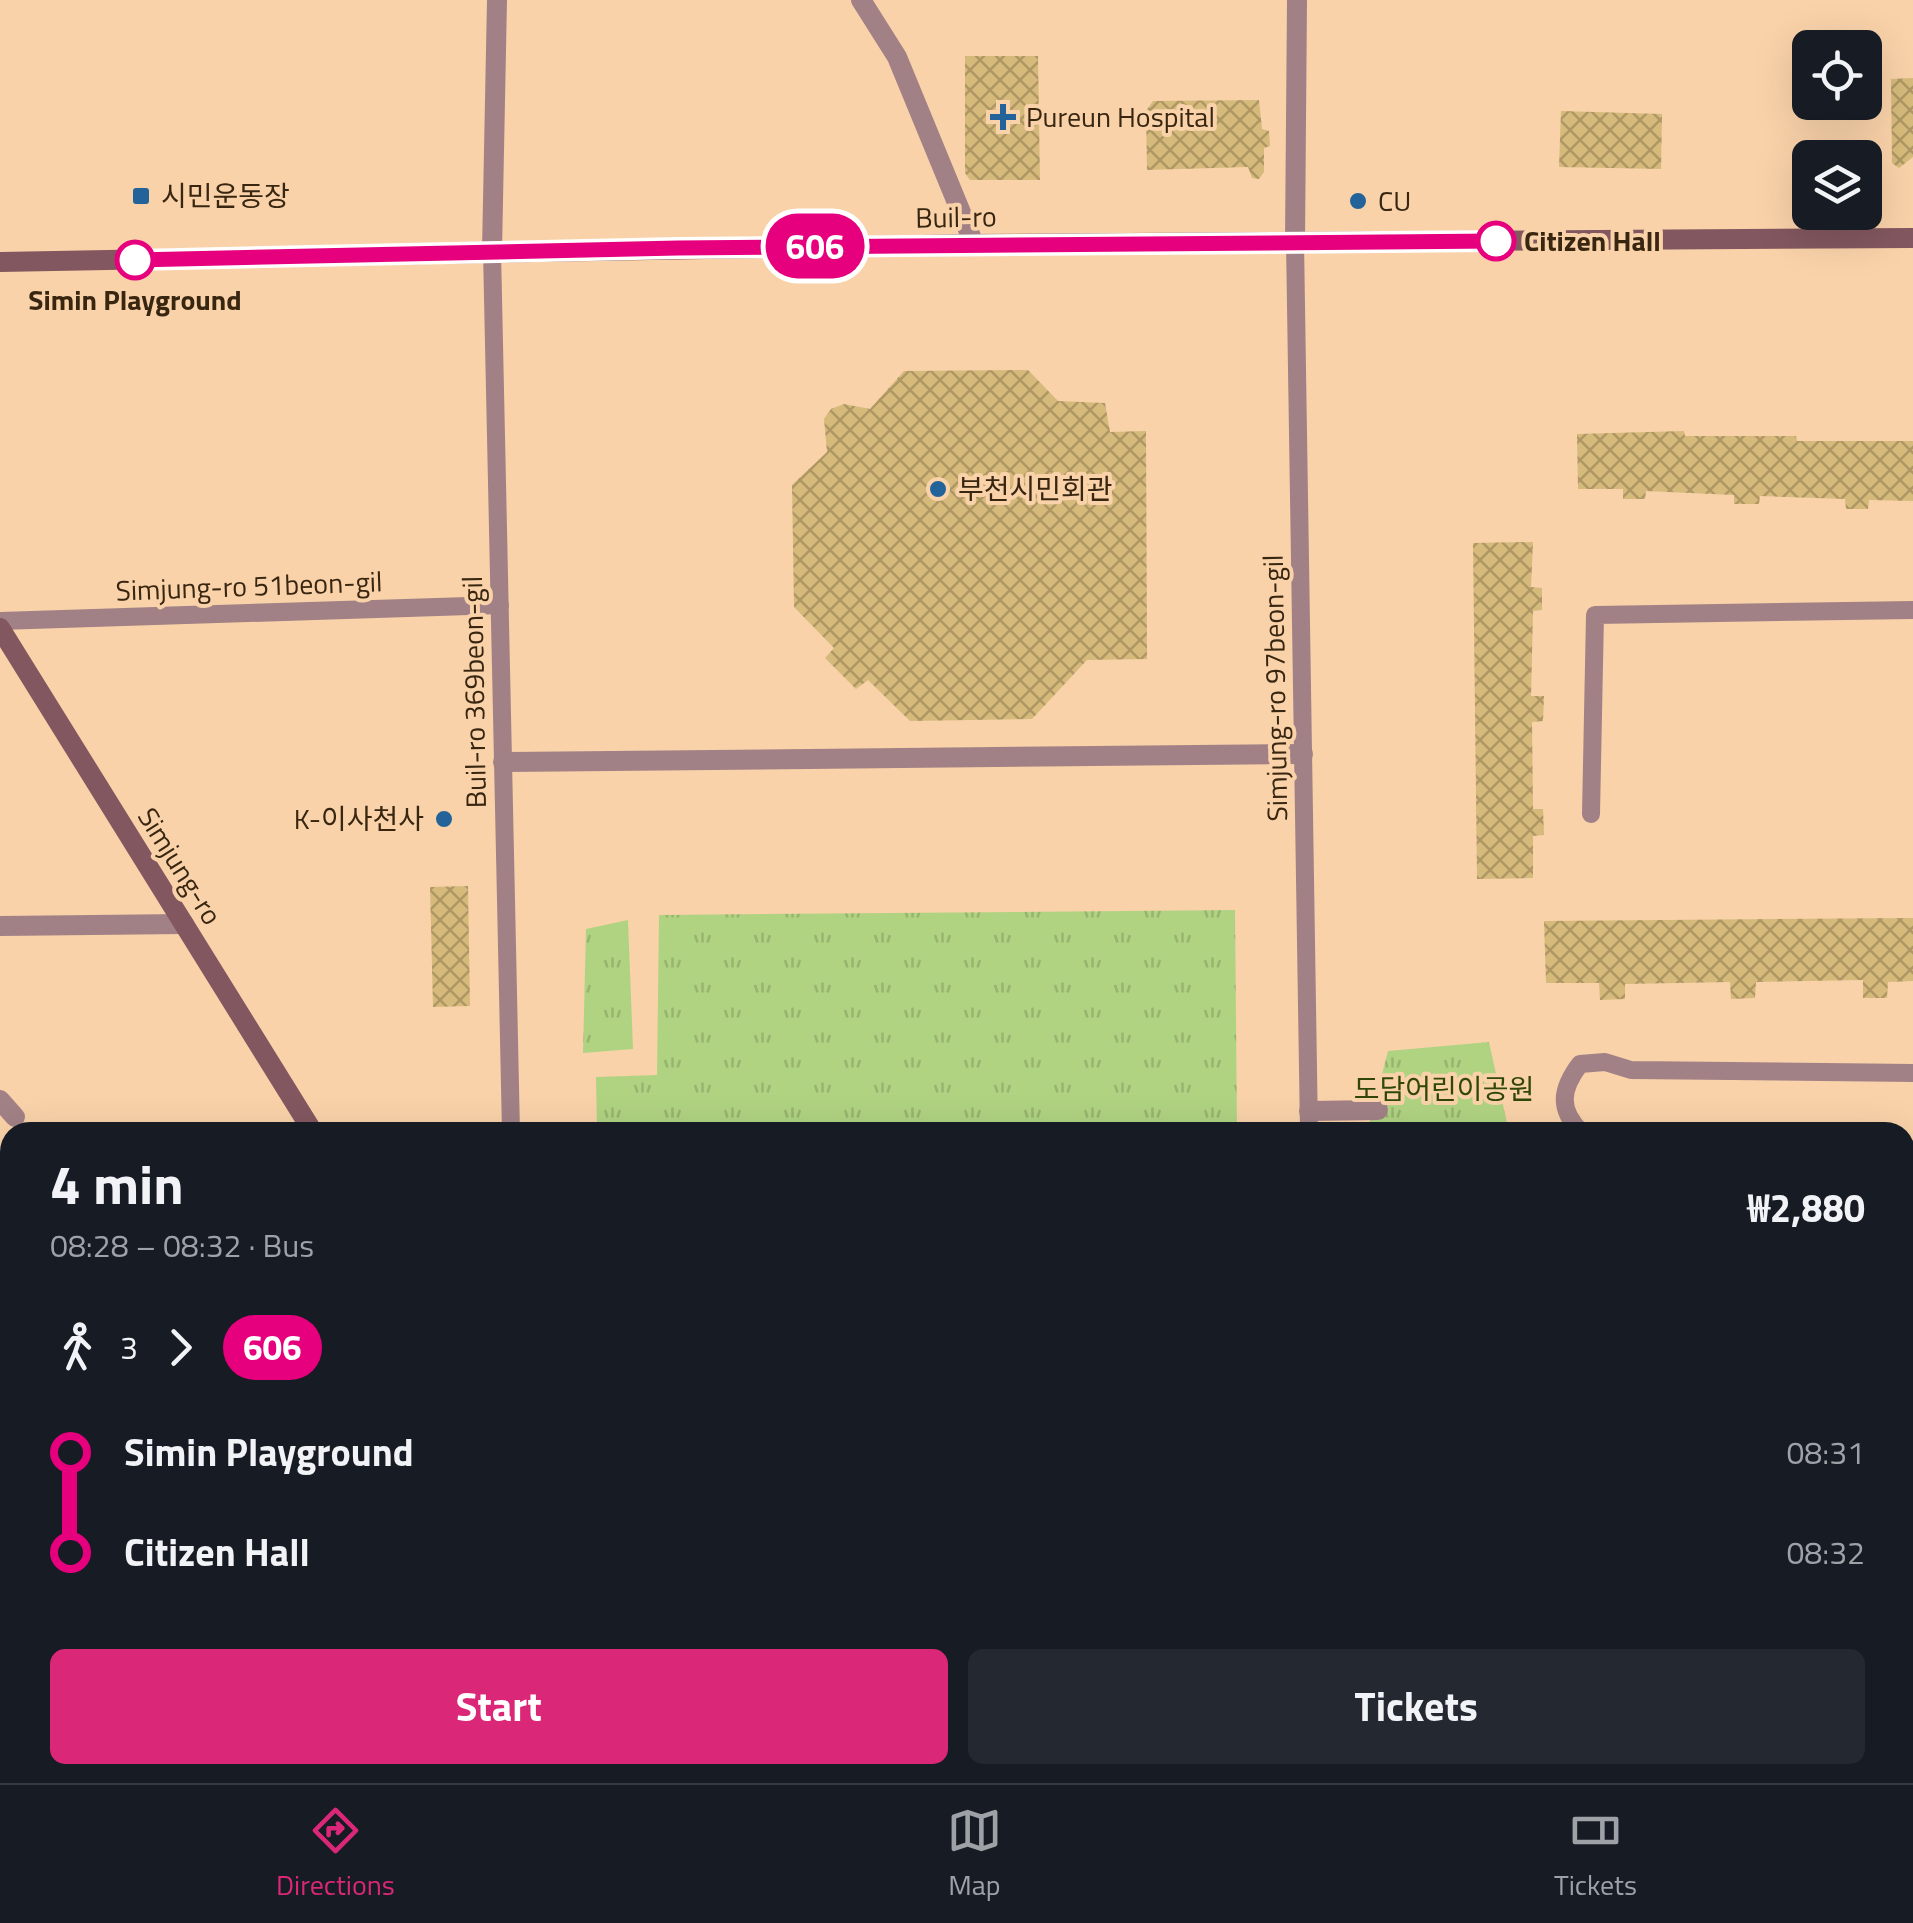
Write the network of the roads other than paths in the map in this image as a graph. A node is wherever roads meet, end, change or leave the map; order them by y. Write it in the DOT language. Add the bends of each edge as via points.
graph roads {
  1 [pos="497,0"];
  2 [pos="861,0"];
  3 [pos="1296,0"];
  4 [pos="1913,238"];
  5 [pos="1295,242"];
  6 [pos="974,244"];
  7 [pos="492,251"];
  8 [pos="0,262"];
  9 [pos="500,605"];
  10 [pos="1913,610"];
  11 [pos="0,624"];
  12 [pos="1303,754"];
  13 [pos="503,762"];
  14 [pos="1591,814"];
  15 [pos="184,924"];
  16 [pos="0,926"];
  17 [pos="1913,1072"];
  18 [pos="0,1100"];
  19 [pos="1378,1110"];
  20 [pos="15,1117"];
  21 [pos="307,1122"];
  22 [pos="511,1122"];
  23 [pos="1309,1122"];
  24 [pos="1571,1122"];
  1 -- 7 [label="street"];
  2 -- 6 [label="street" via="898,57"];
  3 -- 5 [label="street"];
  4 -- 5 [label="street, Buil-ro"];
  5 -- 6 [label="street, Buil-ro"];
  5 -- 12 [label="lane, Simjung-ro 97beon-gil"];
  6 -- 7 [label="street, Buil-ro"];
  7 -- 8 [label="street, Buil-ro"];
  7 -- 9 [label="lane, Buil-ro 369beon-gil"];
  9 -- 11 [label="lane, Simjung-ro 51beon-gil"];
  9 -- 13 [label="lane, Buil-ro 369beon-gil"];
  10 -- 14 [label="lane" via="1595,614"];
  11 -- 15 [label="street, Simjung-ro"];
  12 -- 13 [label="street"];
  12 -- 23 [label="lane, Simjung-ro 97beon-gil"];
  13 -- 22 [label="lane, Buil-ro 369beon-gil"];
  15 -- 16 [label="street"];
  15 -- 21 [label="street, Simjung-ro"];
  17 -- 24 [label="lane" via="1580,1064 1562,1099"];
  18 -- 20 [label="street"];
  19 -- 23 [label="street"];
}
